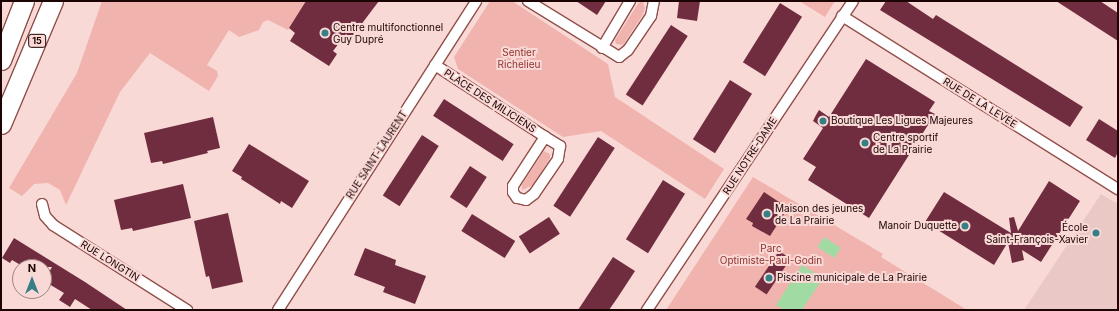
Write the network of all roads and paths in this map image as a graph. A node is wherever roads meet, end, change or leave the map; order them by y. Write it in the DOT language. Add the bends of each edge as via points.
graph roads {
  1 [pos="24,1"];
  2 [pos="52,1"];
  3 [pos="476,1"];
  4 [pos="528,1"];
  5 [pos="630,1"];
  6 [pos="654,1"];
  7 [pos="853,1"];
  8 [pos="842,16"];
  9 [pos="602,48"];
  10 [pos="1,60"];
  11 [pos="435,65"];
  12 [pos="1,124"];
  13 [pos="545,137"];
  14 [pos="1118,190"];
  15 [pos="42,204"];
  16 [pos="187,310"];
  17 [pos="278,310"];
  18 [pos="647,310"];
  1 -- 10 [label="highway"];
  2 -- 12 [label="highway, 15"];
  3 -- 11 [label="street, RUE SAINT-LAURENT"];
  4 -- 9 [label="street"];
  5 -- 9 [label="street"];
  6 -- 9 [label="street" via="654,11 624,54 616,57"];
  7 -- 8 [label="street, RUE NOTRE-DAME"];
  8 -- 14 [label="street, RUE DE LA LEVÉE"];
  8 -- 18 [label="street, RUE NOTRE-DAME"];
  11 -- 13 [label="street, PLACE DES MILICIENS"];
  11 -- 17 [label="street, RUE SAINT-LAURENT"];
  13 -- 13 [label="street, PLACE DES MILICIENS" via="560,146 560,154 534,194 526,200 518,198 513,192 513,186"];
  15 -- 16 [label="street, RUE LONGTIN" via="45,216 53,225"];
}
